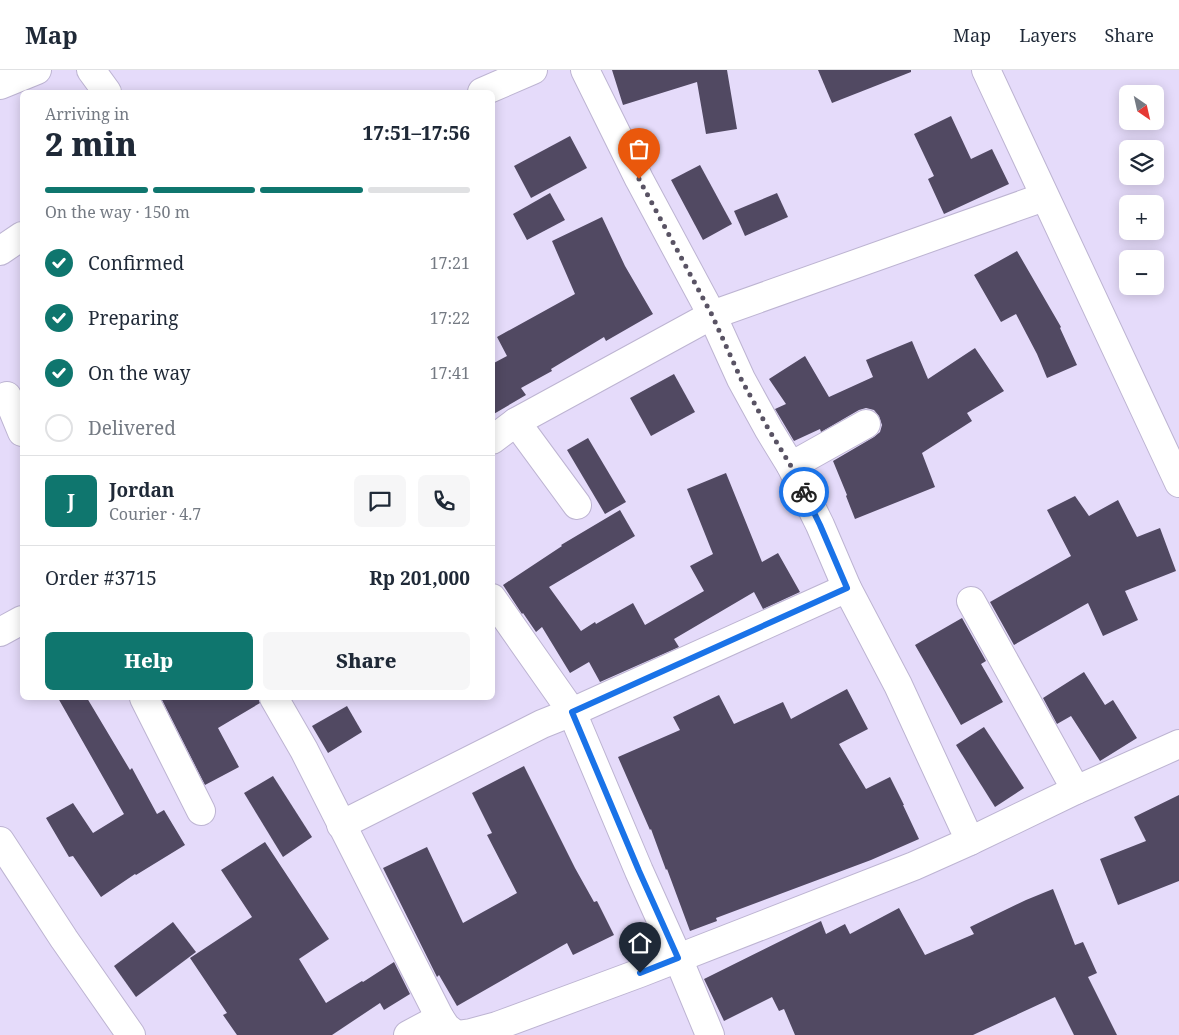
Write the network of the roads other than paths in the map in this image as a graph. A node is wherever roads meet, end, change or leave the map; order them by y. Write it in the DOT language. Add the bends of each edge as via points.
graph roads {
  1 [pos="37,70"];
  2 [pos="91,70"];
  3 [pos="533,70"];
  4 [pos="585,70"];
  5 [pos="986,70"];
  6 [pos="0,85"];
  7 [pos="106,90"];
  8 [pos="487,90"];
  9 [pos="1044,197"];
  10 [pos="20,237"];
  11 [pos="0,251"];
  12 [pos="712,315"];
  13 [pos="10,394"];
  14 [pos="516,422"];
  15 [pos="866,424"];
  16 [pos="20,426"];
  17 [pos="495,438"];
  18 [pos="791,466"];
  19 [pos="1179,483"];
  20 [pos="577,506"];
  21 [pos="847,588"];
  22 [pos="971,601"];
  23 [pos="495,603"];
  24 [pos="20,621"];
  25 [pos="0,632"];
  26 [pos="145,700"];
  27 [pos="275,700"];
  28 [pos="559,718"];
  29 [pos="1179,744"];
  30 [pos="1076,790"];
  31 [pos="201,811"];
  32 [pos="342,825"];
  33 [pos="0,841"];
  34 [pos="970,841"];
  35 [pos="660,965"];
  36 [pos="451,1029"];
  37 [pos="498,1030"];
  38 [pos="131,1035"];
  39 [pos="408,1035"];
  40 [pos="710,1035"];
  1 -- 6 [label="street"];
  2 -- 7 [label="street"];
  3 -- 8 [label="street"];
  4 -- 12 [label="street"];
  5 -- 9 [label="street"];
  9 -- 12 [label="street"];
  9 -- 19 [label="street"];
  10 -- 11 [label="street"];
  12 -- 14 [label="street"];
  12 -- 18 [label="street" via="741,379"];
  13 -- 16 [label="street"];
  14 -- 17 [label="street"];
  14 -- 20 [label="street"];
  15 -- 18 [label="street"];
  18 -- 21 [label="street"];
  21 -- 28 [label="street"];
  21 -- 34 [label="street" via="898,685"];
  22 -- 30 [label="street"];
  23 -- 28 [label="street"];
  24 -- 25 [label="street"];
  26 -- 31 [label="street"];
  27 -- 32 [label="street"];
  28 -- 32 [label="street"];
  28 -- 35 [label="street" via="635,862"];
  29 -- 30 [label="street"];
  30 -- 34 [label="street"];
  32 -- 36 [label="street"];
  33 -- 38 [label="street"];
  34 -- 35 [label="street"];
  35 -- 37 [label="street"];
  35 -- 40 [label="street"];
  36 -- 37 [label="street" via="471,1033"];
  36 -- 39 [label="street"];
}
